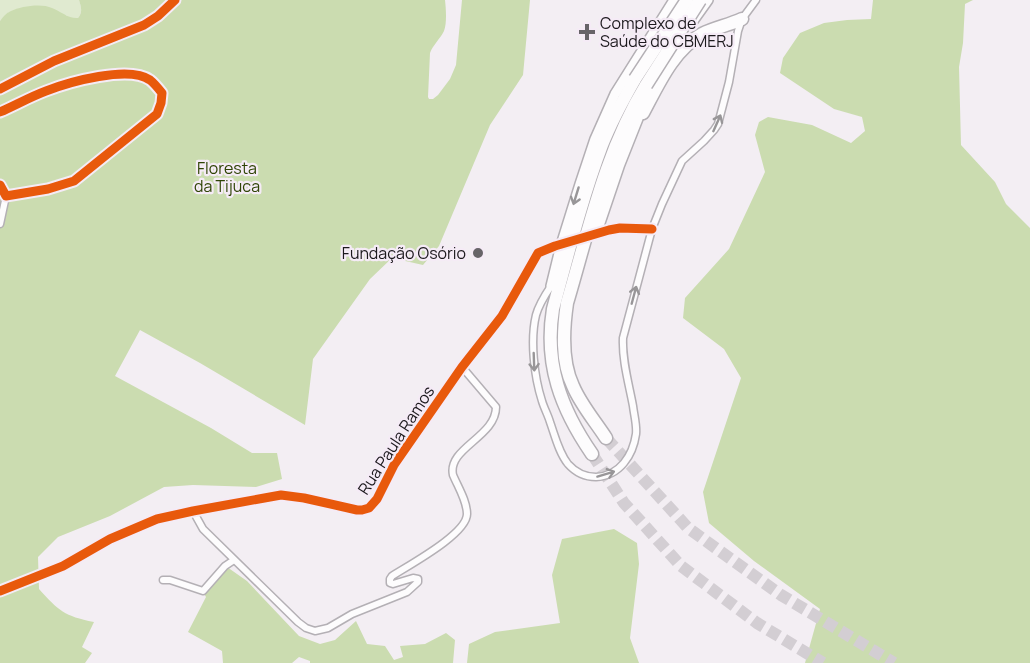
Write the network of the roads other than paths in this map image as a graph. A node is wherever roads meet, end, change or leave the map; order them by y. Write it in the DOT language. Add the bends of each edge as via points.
graph roads {
  1 [pos="175,0"];
  2 [pos="674,0"];
  3 [pos="687,0"];
  4 [pos="700,0"];
  5 [pos="708,0"];
  6 [pos="756,0"];
  7 [pos="742,19"];
  8 [pos="640,56"];
  9 [pos="660,68"];
  10 [pos="640,82"];
  11 [pos="0,89"];
  12 [pos="0,112"];
  13 [pos="618,165"];
  14 [pos="0,185"];
  15 [pos="6,196"];
  16 [pos="0,224"];
  17 [pos="652,229"];
  18 [pos="551,286"];
  19 [pos="564,331"];
  20 [pos="462,367"];
  21 [pos="564,405"];
  22 [pos="606,438"];
  23 [pos="592,454"];
  24 [pos="193,511"];
  25 [pos="234,560"];
  26 [pos="163,580"];
  27 [pos="0,591"];
  1 -- 11 [label="street" via="144,25 54,61"];
  2 -- 8 [label="main road"];
  3 -- 10 [label="highway, bridge"];
  4 -- 10 [label="highway, bridge"];
  5 -- 9 [label="main road"];
  6 -- 7 [label="street"];
  7 -- 13 [label="highway" via="705,33 684,48 664,75"];
  17 -- 7 [label="street, one-way" via="682,161 718,124"];
  8 -- 9 [label="main road, bridge"];
  8 -- 18 [label="main road, one-way" via="615,94 595,139"];
  9 -- 13 [label="highway"];
  10 -- 19 [label="highway" via="605,174 567,303"];
  10 -- 21 [label="highway" via="617,113 602,146 553,309 550,345"];
  12 -- 15 [label="street" via="64,85 116,74 148,78 162,93 157,114 74,180"];
  13 -- 19 [label="highway"];
  14 -- 15 [label="street"];
  15 -- 16 [label="street"];
  18 -- 17 [label="street, one-way" via="538,308 534,338 534,371 541,401 568,464 578,473 604,477 615,472 630,454 636,432 623,338"];
  17 -- 20 [label="street, Rua Paula Ramos, bridge" via="609,230 538,253 502,316"];
  18 -- 21 [label="highway" via="543,321 543,350 548,374"];
  19 -- 22 [label="highway" via="573,388"];
  20 -- 24 [label="street, Rua Paula Ramos" via="369,508 357,510 281,495"];
  20 -- 25 [label="street" via="496,407 496,414 490,426 453,464 453,475 466,507 466,522 452,537 390,579 395,585 416,578 415,586 315,631 298,622"];
  21 -- 23 [label="highway"];
  24 -- 25 [label="street" via="203,529"];
  24 -- 27 [label="street, Rua Paula Ramos" via="157,519 110,539 63,566"];
  25 -- 26 [label="street" via="203,591"];
}
